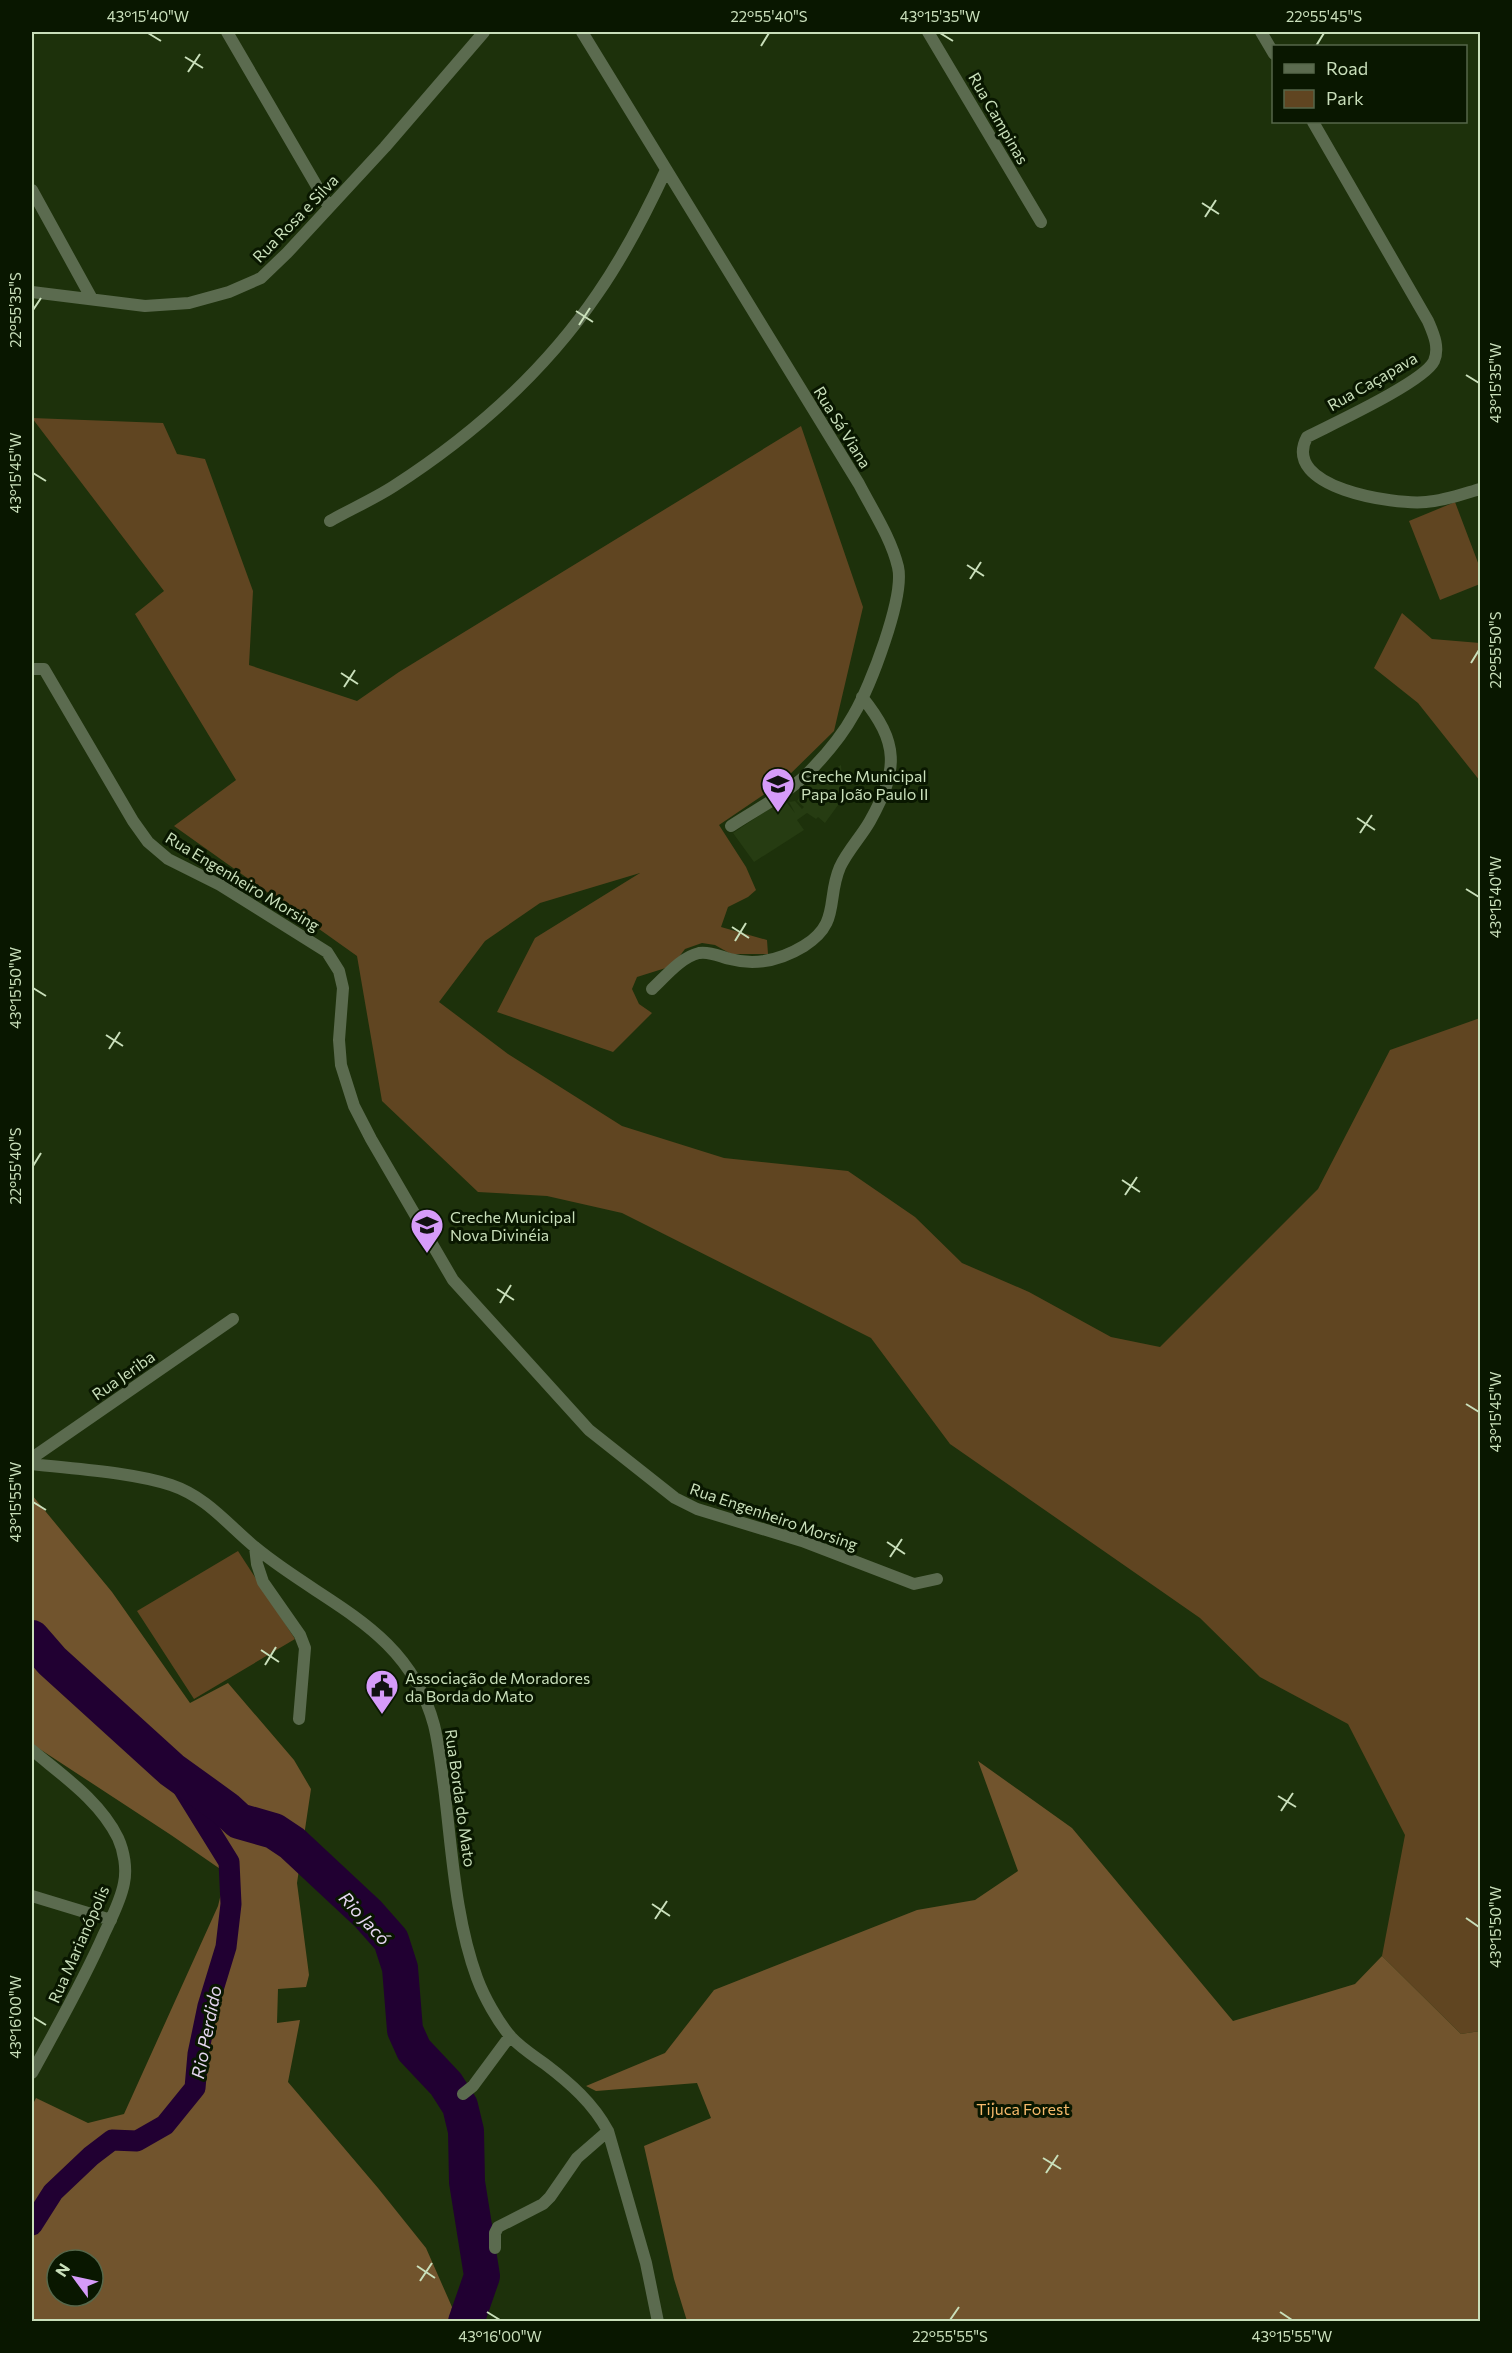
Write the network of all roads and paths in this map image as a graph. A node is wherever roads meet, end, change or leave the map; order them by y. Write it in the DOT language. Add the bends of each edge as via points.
graph roads {
  1 [pos="227,32"];
  2 [pos="484,32"];
  3 [pos="582,32"];
  4 [pos="928,32"];
  5 [pos="1261,32"];
  6 [pos="1272,51"];
  7 [pos="1313,123"];
  8 [pos="666,170"];
  9 [pos="32,190"];
  10 [pos="329,207"];
  11 [pos="1041,222"];
  12 [pos="32,292"];
  13 [pos="92,299"];
  14 [pos="1480,489"];
  15 [pos="330,521"];
  16 [pos="38,669"];
  17 [pos="862,697"];
  18 [pos="731,826"];
  19 [pos="652,988"];
  20 [pos="233,1319"];
  21 [pos="32,1458"];
  22 [pos="32,1464"];
  23 [pos="255,1547"];
  24 [pos="937,1579"];
  25 [pos="299,1719"];
  26 [pos="32,1750"];
  27 [pos="32,1896"];
  28 [pos="111,1920"];
  29 [pos="510,2036"];
  30 [pos="32,2073"];
  31 [pos="463,2094"];
  32 [pos="608,2131"];
  33 [pos="495,2248"];
  34 [pos="658,2322"];
  1 -- 10 [label="street"];
  2 -- 10 [label="street, Rua Rosa e Silva"];
  3 -- 8 [label="street, Rua Sá Viana"];
  4 -- 11 [label="street, Rua Campinas"];
  5 -- 6 [label="street"];
  7 -- 14 [label="street, Rua Caçapava" via="1436,339 1435,359 1428,369 1307,437 1301,447 1304,461 1316,476 1333,487 1390,499 1425,502"];
  8 -- 15 [label="street" via="635,234 598,294 554,350 505,401 451,447 392,487"];
  8 -- 17 [label="street, Rua Sá Viana" via="859,484 891,546 899,569 894,605 886,641"];
  9 -- 13 [label="street"];
  10 -- 13 [label="street, Rua Rosa e Silva" via="261,278 229,292 189,303 145,306"];
  12 -- 13 [label="street, Rua Rosa e Silva"];
  16 -- 24 [label="street, Rua Engenheiro Morsing" via="148,842 168,859 220,885 327,952 344,988 341,1065 354,1106 371,1139 453,1280 589,1430 675,1498 697,1509 802,1541 914,1584"];
  17 -- 18 [label="street, Rua Sá Viana" via="855,714 805,776"];
  17 -- 19 [label="street" via="888,738 891,762 883,793 840,868 834,902 819,935 789,954 752,963 700,953"];
  20 -- 21 [label="street, Rua Jeriba"];
  22 -- 23 [label="street, Rua Borda do Mato" via="171,1485 211,1506"];
  23 -- 25 [label="street" via="263,1582 305,1648"];
  23 -- 29 [label="street, Rua Borda do Mato" via="356,1617 398,1655 420,1685 439,1749 468,1945 478,1980"];
  26 -- 28 [label="street, Rua Marianópolis" via="83,1793 107,1818 119,1840 124,1883"];
  27 -- 28 [label="street"];
  28 -- 30 [label="street, Rua Marianópolis" via="77,1993"];
  29 -- 31 [label="street"];
  29 -- 32 [label="street, Rua Borda do Mato" via="574,2088 600,2115"];
  32 -- 33 [label="street" via="577,2158 543,2204 498,2227"];
  32 -- 34 [label="street, Rua Borda do Mato" via="646,2263"];
}
